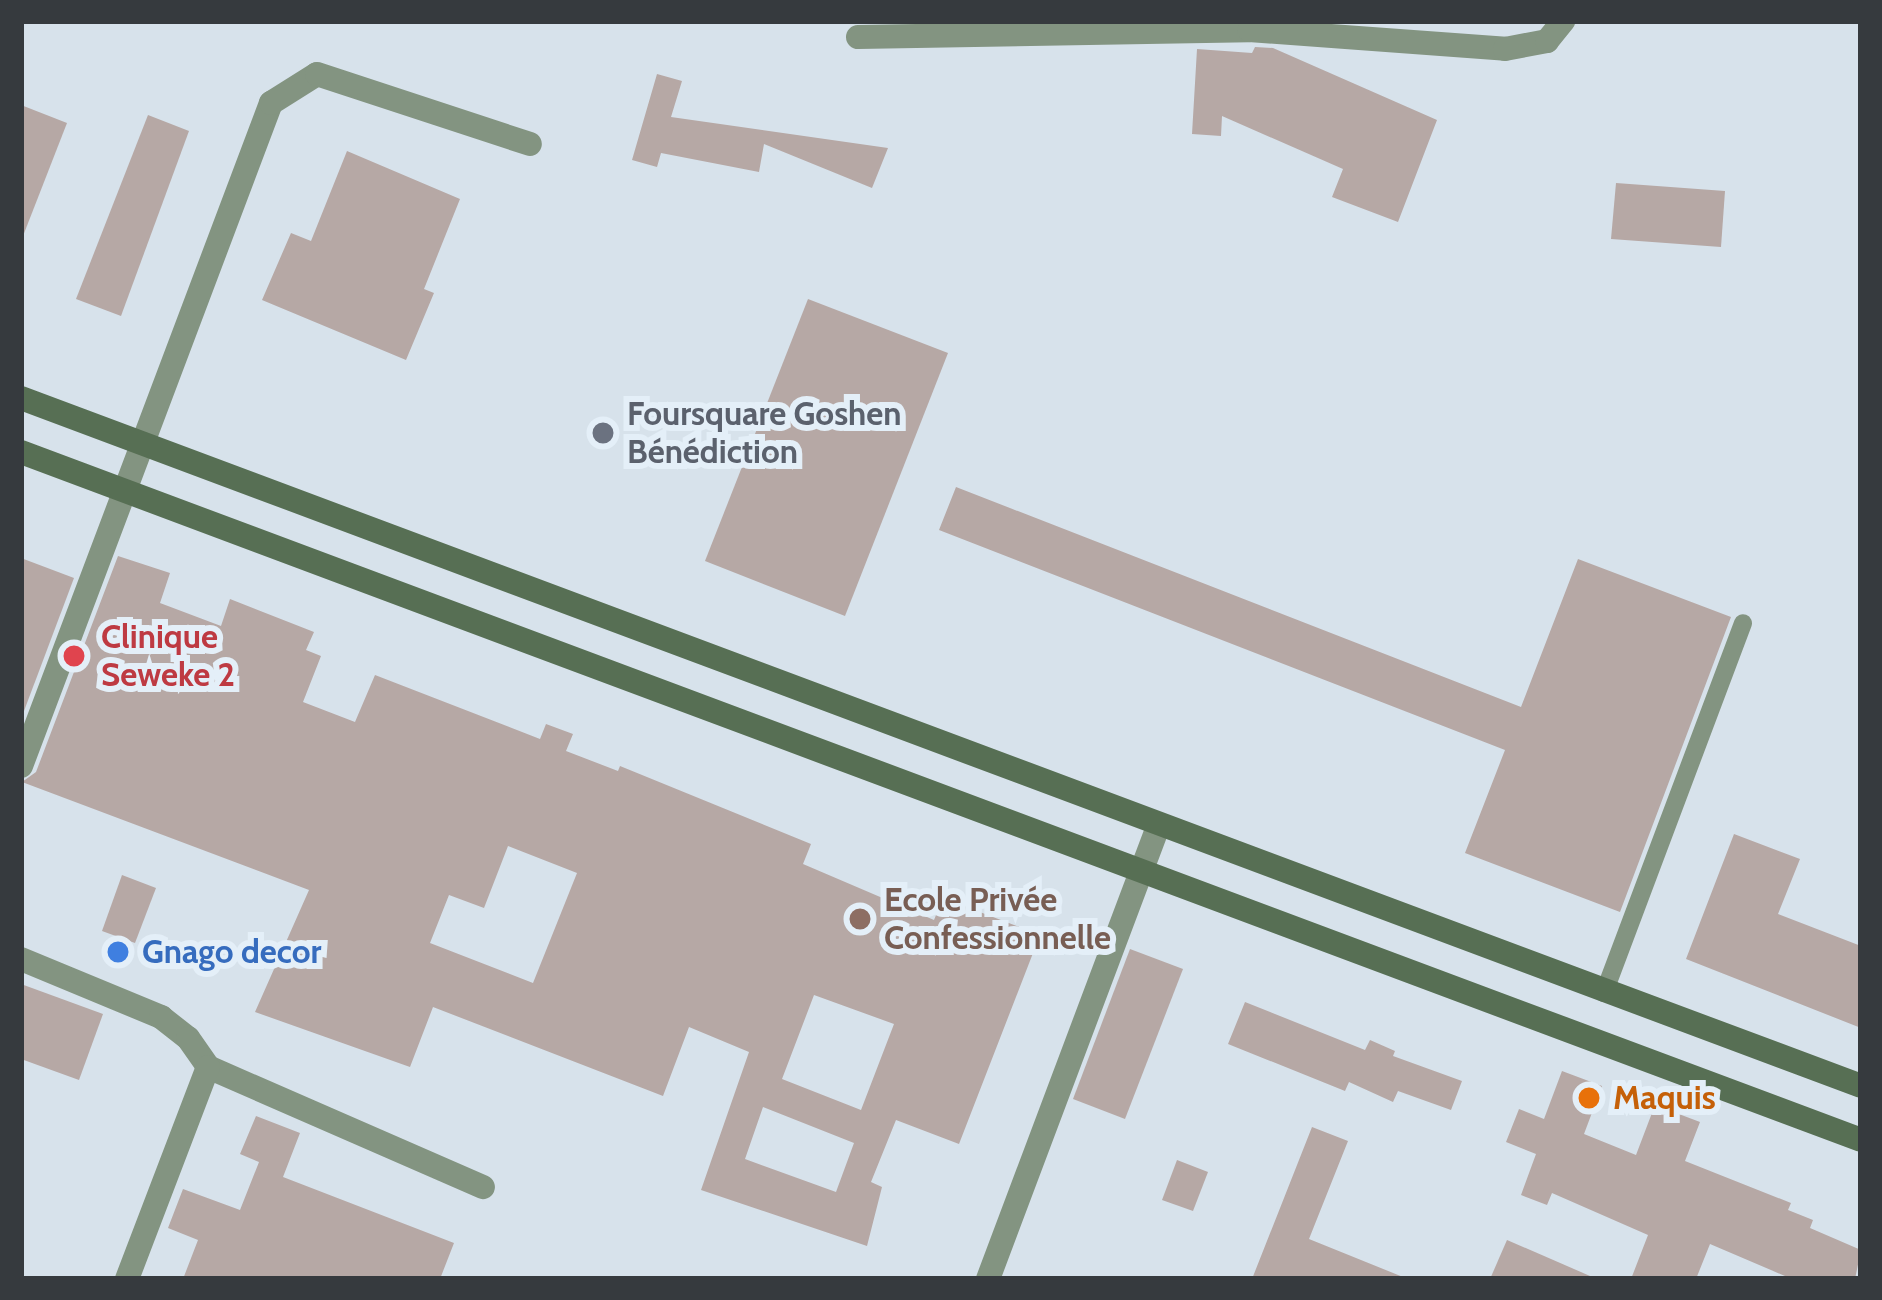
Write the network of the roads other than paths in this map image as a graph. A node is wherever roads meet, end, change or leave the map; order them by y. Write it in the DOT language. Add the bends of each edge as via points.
graph roads {
  1 [pos="1563,21"];
  2 [pos="858,37"];
  3 [pos="530,144"];
  4 [pos="21,398"];
  5 [pos="144,444"];
  6 [pos="21,452"];
  7 [pos="125,491"];
  8 [pos="1743,622"];
  9 [pos="21,766"];
  10 [pos="1158,826"];
  11 [pos="1141,871"];
  12 [pos="21,959"];
  13 [pos="1604,993"];
  14 [pos="208,1067"];
  15 [pos="1861,1087"];
  16 [pos="1861,1140"];
  17 [pos="483,1187"];
  18 [pos="127,1279"];
  19 [pos="988,1279"];
  1 -- 2 [label="street" via="1546,41 1505,49 1249,30"];
  3 -- 5 [label="street" via="317,74 292,86 271,103"];
  4 -- 5 [label="main road"];
  5 -- 7 [label="street"];
  5 -- 10 [label="main road"];
  6 -- 7 [label="main road"];
  7 -- 9 [label="street"];
  7 -- 11 [label="main road"];
  8 -- 13 [label="lane"];
  10 -- 11 [label="street"];
  10 -- 13 [label="main road"];
  11 -- 16 [label="main road"];
  11 -- 19 [label="street"];
  12 -- 14 [label="street" via="161,1017"];
  13 -- 15 [label="main road"];
  14 -- 17 [label="street"];
  14 -- 18 [label="street"];
}
